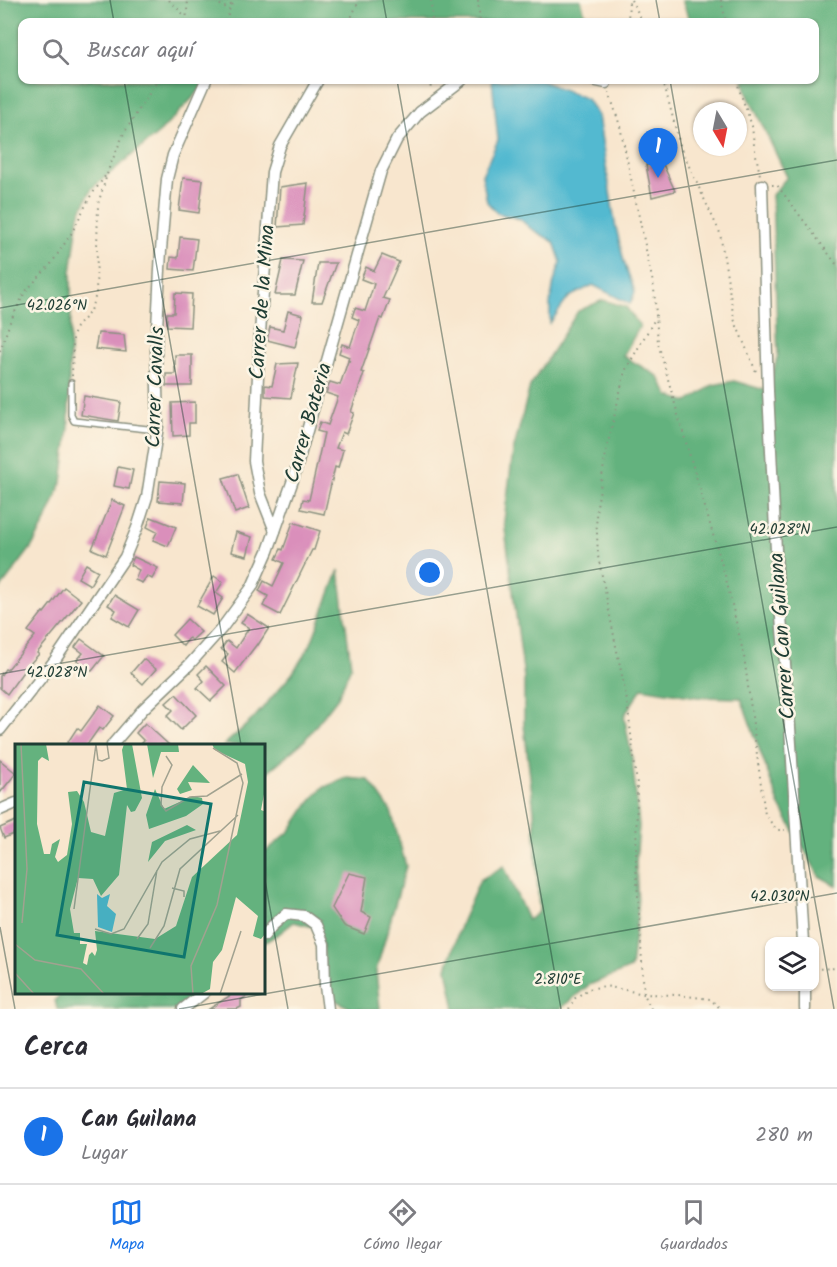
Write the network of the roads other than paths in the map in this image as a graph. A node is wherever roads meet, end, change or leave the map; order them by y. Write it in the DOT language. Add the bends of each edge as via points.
graph roads {
  1 [pos="204,84"];
  2 [pos="316,84"];
  3 [pos="457,84"];
  4 [pos="762,185"];
  5 [pos="71,383"];
  6 [pos="157,430"];
  7 [pos="275,531"];
  8 [pos="0,730"];
  9 [pos="113,744"];
  10 [pos="15,803"];
  11 [pos="0,810"];
  12 [pos="266,934"];
  13 [pos="803,937"];
  14 [pos="805,991"];
  15 [pos="204,994"];
  16 [pos="183,1009"];
  17 [pos="328,1009"];
  18 [pos="805,1009"];
  1 -- 6 [label="street, Carrer Cavalls" via="173,155 167,179 156,348"];
  2 -- 7 [label="street, Carrer de la Mina" via="280,146 272,172 254,461 260,494"];
  3 -- 7 [label="street, Carrer Bateria" via="420,112 397,139 381,171"];
  4 -- 13 [label="street, Carrer Can Guilana" via="777,570"];
  5 -- 6 [label="lane" via="74,421"];
  6 -- 8 [label="street, Carrer Cavalls" via="147,497 125,557 55,660"];
  7 -- 9 [label="street, Carrer Bateria" via="252,587 222,628"];
  10 -- 11 [label="street"];
  12 -- 17 [label="street" via="286,915 304,916 316,925 324,944"];
  14 -- 18 [label="street"];
  15 -- 16 [label="street"];
}
